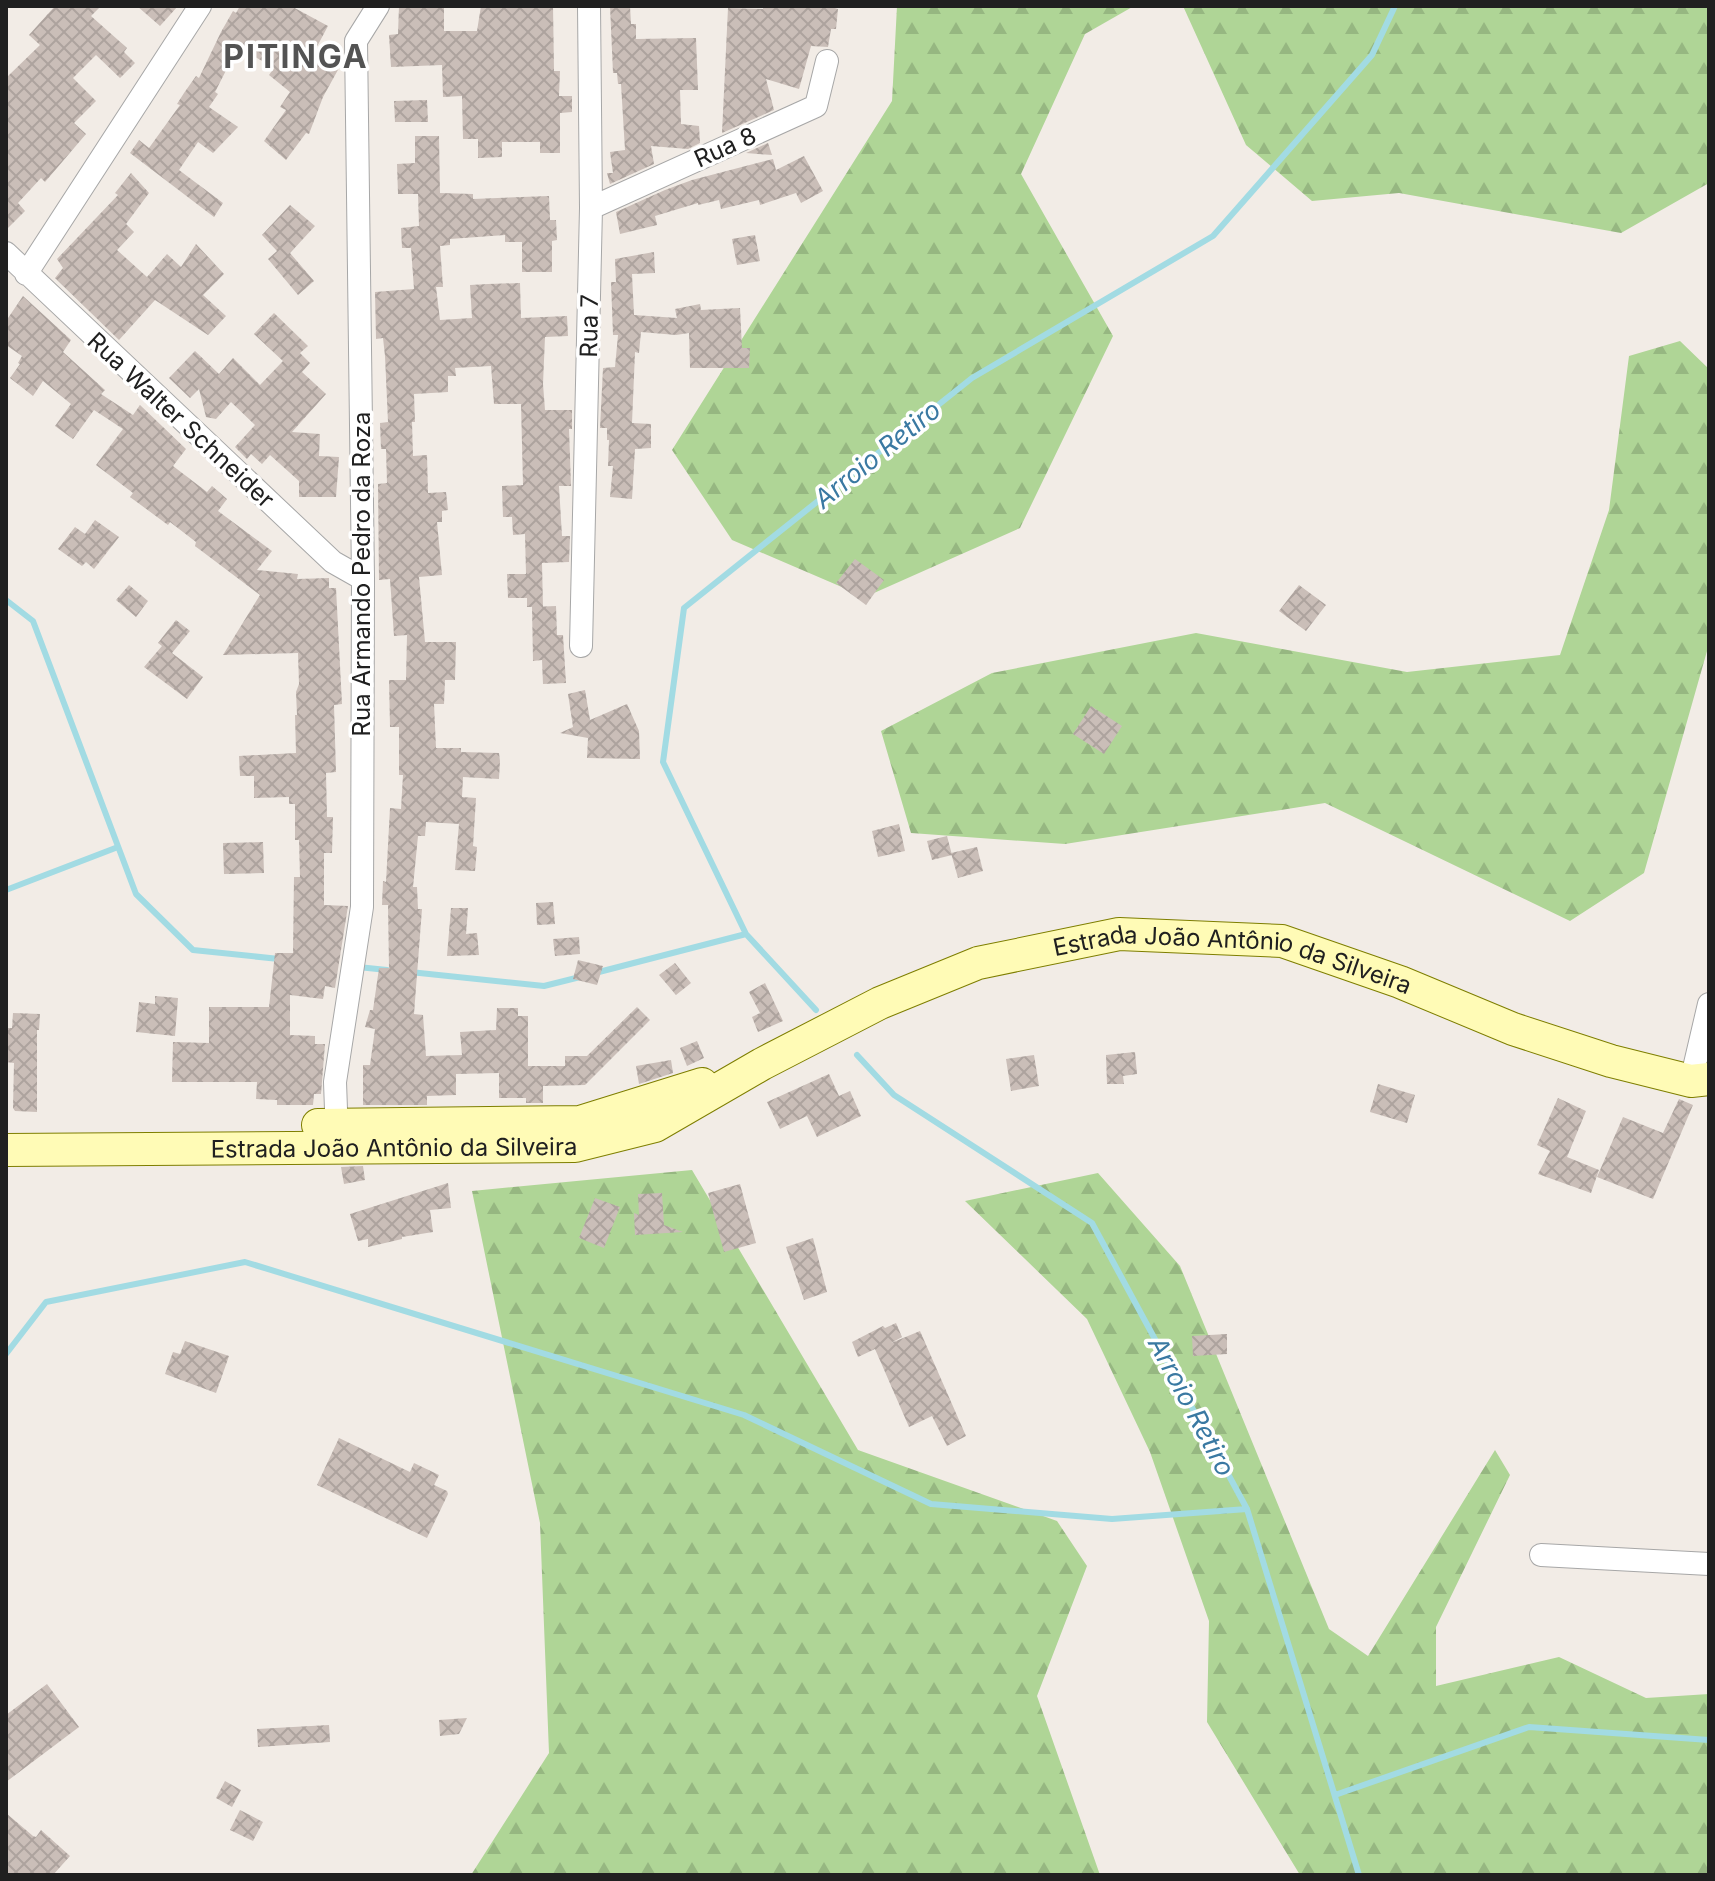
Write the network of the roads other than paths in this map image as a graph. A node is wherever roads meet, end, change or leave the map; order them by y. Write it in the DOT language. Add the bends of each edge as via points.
graph roads {
  1 [pos="200,6"];
  2 [pos="378,6"];
  3 [pos="589,6"];
  4 [pos="827,61"];
  5 [pos="591,208"];
  6 [pos="6,253"];
  7 [pos="26,274"];
  8 [pos="363,579"];
  9 [pos="581,646"];
  10 [pos="1709,1004"];
  11 [pos="1700,1080"];
  12 [pos="6,1132"];
  13 [pos="337,1135"];
  14 [pos="6,1150"];
  15 [pos="1541,1555"];
  16 [pos="1709,1564"];
  1 -- 7 [label="street"];
  2 -- 8 [label="street, Rua Armando Pedro da Roza" via="356,41"];
  3 -- 5 [label="street, Rua 7"];
  4 -- 5 [label="street, Rua 8" via="816,106"];
  5 -- 9 [label="street, Rua 7"];
  6 -- 7 [label="street, Rua Walter Schneider"];
  7 -- 8 [label="street, Rua Walter Schneider" via="333,562"];
  8 -- 13 [label="street, Rua Armando Pedro da Roza" via="362,907 335,1082"];
  10 -- 11 [label="street"];
  11 -- 13 [label="main road, Estrada João Antônio da Silveira" via="1611,1061 1513,1029 1282,941 1119,934 978,963 880,1003 762,1064 580,1122"];
  12 -- 13 [label="main road, Estrada João Antônio da Silveira"];
  13 -- 14 [label="main road, Estrada João Antônio da Silveira"];
  15 -- 16 [label="street"];
}
